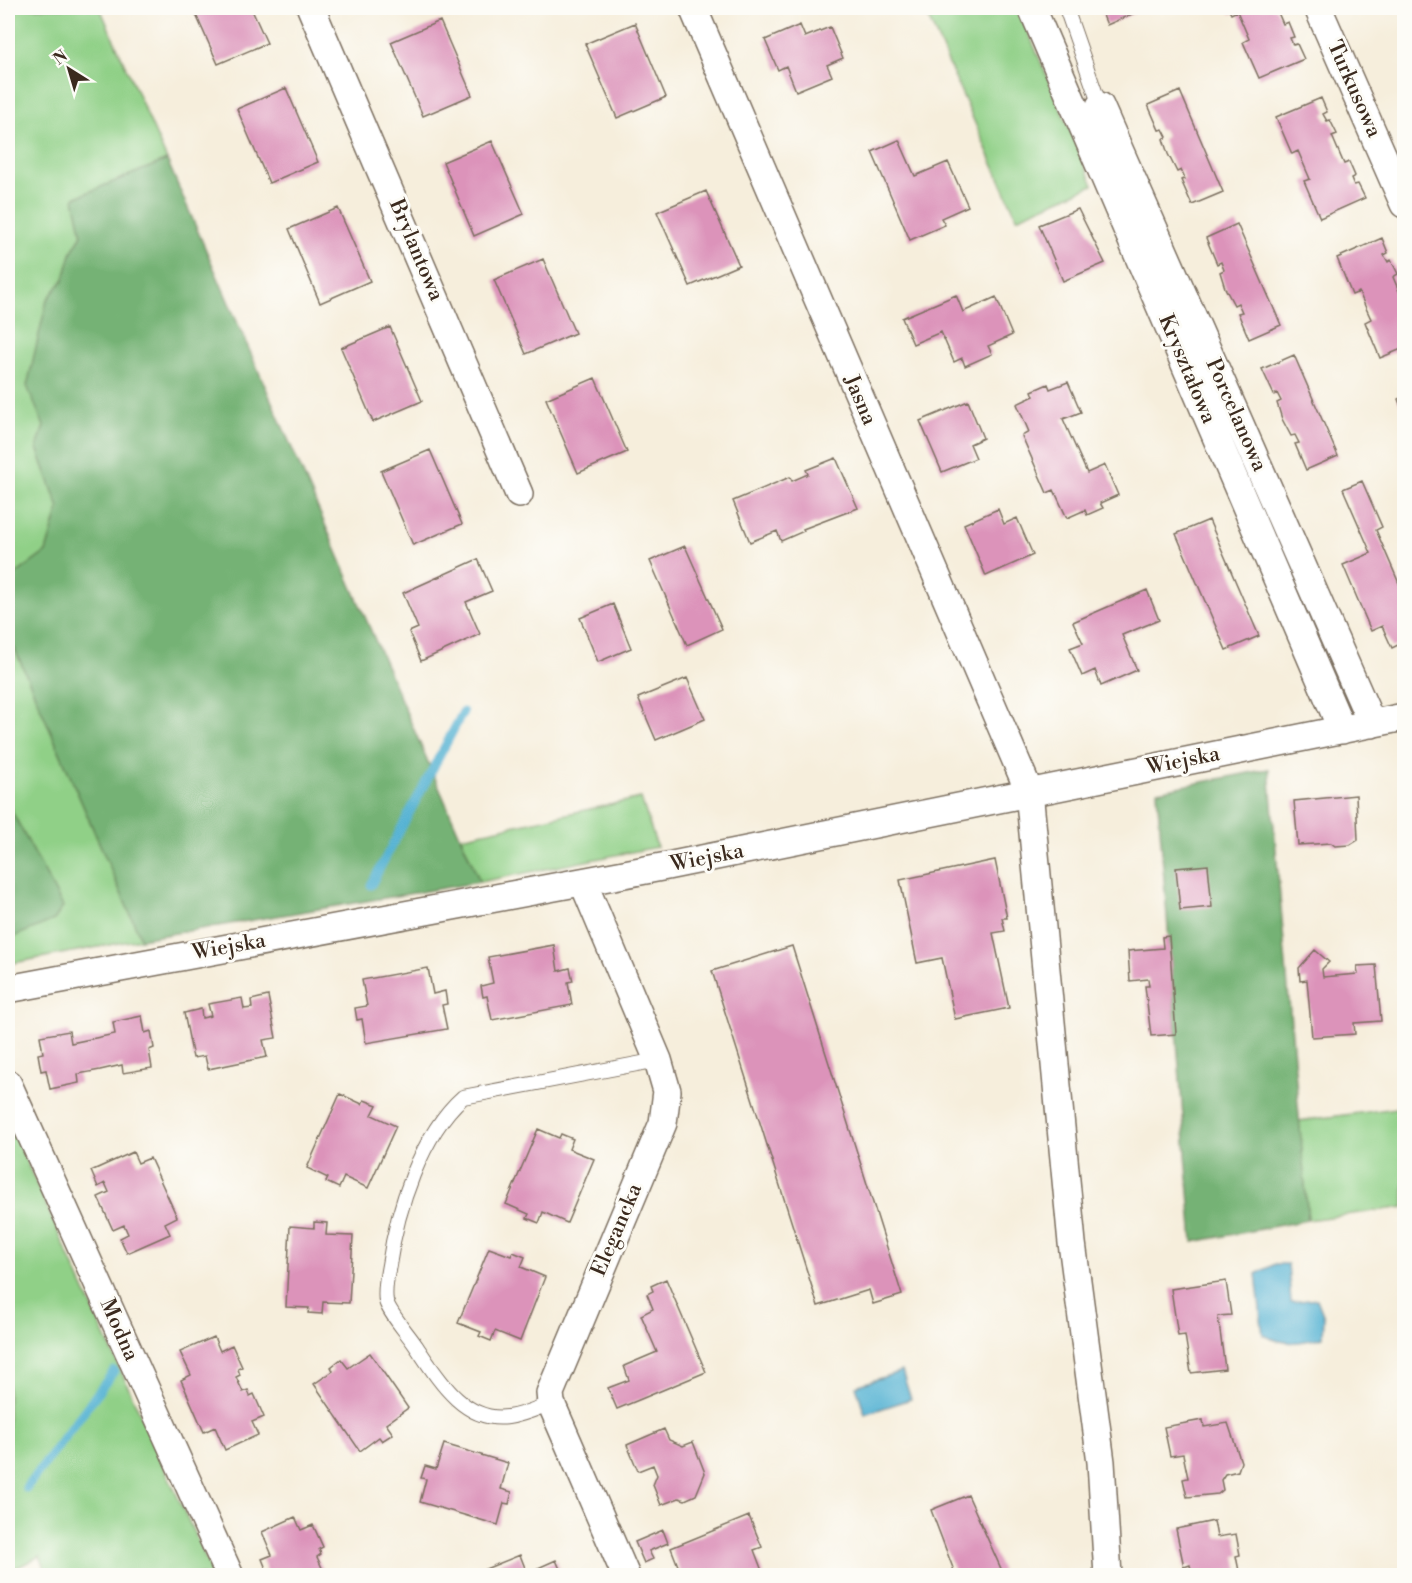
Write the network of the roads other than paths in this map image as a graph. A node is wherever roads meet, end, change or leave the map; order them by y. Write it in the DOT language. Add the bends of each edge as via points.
graph roads {
  1 [pos="311,8"];
  2 [pos="693,8"];
  3 [pos="1032,8"];
  4 [pos="1066,8"];
  5 [pos="1318,8"];
  6 [pos="1100,106"];
  7 [pos="1404,204"];
  8 [pos="519,494"];
  9 [pos="1404,717"];
  10 [pos="1372,724"];
  11 [pos="1342,730"];
  12 [pos="1029,791"];
  13 [pos="583,882"];
  14 [pos="8,988"];
  15 [pos="658,1060"];
  16 [pos="8,1084"];
  17 [pos="551,1403"];
  18 [pos="230,1575"];
  19 [pos="626,1575"];
  20 [pos="1108,1575"];
  1 -- 8 [label="street, Brylantowa"];
  2 -- 12 [label="street, Jasna"];
  3 -- 11 [label="street, Kryształowa"];
  4 -- 6 [label="lane"];
  5 -- 7 [label="street, Turkusowa"];
  6 -- 10 [label="street, Porcelanowa"];
  9 -- 10 [label="street, Wiejska"];
  10 -- 11 [label="street, Wiejska"];
  11 -- 12 [label="street, Wiejska"];
  12 -- 13 [label="street, Wiejska"];
  12 -- 20 [label="street, Jasna" via="1072,1243 1101,1462"];
  13 -- 14 [label="street, Wiejska"];
  13 -- 15 [label="street, Elegancka"];
  15 -- 17 [label="street, Elegancka" via="667,1091 663,1123 553,1384"];
  15 -- 17 [label="lane" via="463,1097 435,1131 403,1203 390,1258 386,1302 444,1388 463,1404 486,1415 505,1418"];
  16 -- 18 [label="street, Modna"];
  17 -- 19 [label="street"];
}
